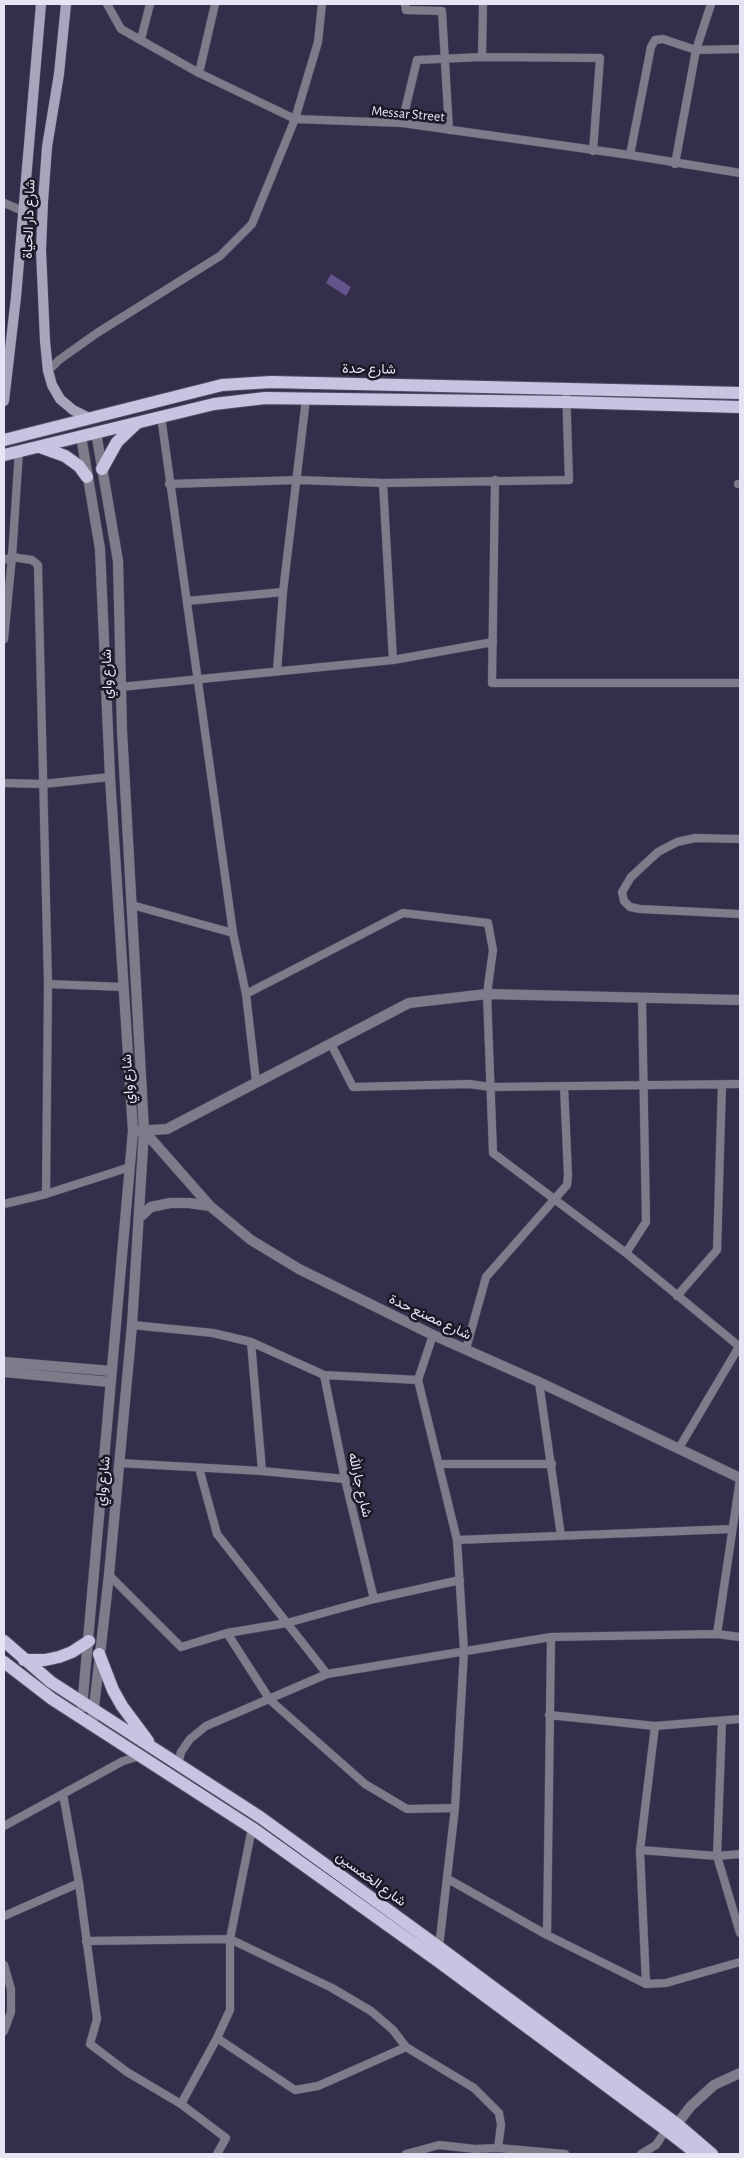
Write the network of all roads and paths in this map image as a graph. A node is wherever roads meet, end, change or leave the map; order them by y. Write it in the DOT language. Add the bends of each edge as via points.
graph roads {
  1 [pos="41,4"];
  2 [pos="66,4"];
  3 [pos="107,4"];
  4 [pos="150,4"];
  5 [pos="215,4"];
  6 [pos="322,4"];
  7 [pos="405,4"];
  8 [pos="483,4"];
  9 [pos="711,4"];
  10 [pos="141,39"];
  11 [pos="740,49"];
  12 [pos="696,50"];
  13 [pos="482,57"];
  14 [pos="444,59"];
  15 [pos="199,74"];
  16 [pos="295,119"];
  17 [pos="402,124"];
  18 [pos="449,130"];
  19 [pos="30,146"];
  20 [pos="46,147"];
  21 [pos="593,151"];
  22 [pos="630,155"];
  23 [pos="674,164"];
  24 [pos="740,173"];
  25 [pos="4,203"];
  26 [pos="24,211"];
  27 [pos="48,371"];
  28 [pos="566,388"];
  29 [pos="716,393"];
  30 [pos="740,393"];
  31 [pos="306,399"];
  32 [pos="4,401"];
  33 [pos="157,402"];
  34 [pos="566,402"];
  35 [pos="716,406"];
  36 [pos="740,407"];
  37 [pos="161,416"];
  38 [pos="89,418"];
  39 [pos="139,422"];
  40 [pos="96,432"];
  41 [pos="81,436"];
  42 [pos="4,440"];
  43 [pos="40,447"];
  44 [pos="19,451"];
  45 [pos="4,455"];
  46 [pos="102,469"];
  47 [pos="87,477"];
  48 [pos="298,480"];
  49 [pos="495,480"];
  50 [pos="383,483"];
  51 [pos="169,484"];
  52 [pos="12,557"];
  53 [pos="4,560"];
  54 [pos="283,592"];
  55 [pos="187,601"];
  56 [pos="4,639"];
  57 [pos="493,642"];
  58 [pos="393,660"];
  59 [pos="277,670"];
  60 [pos="197,679"];
  61 [pos="740,683"];
  62 [pos="120,687"];
  63 [pos="122,731"];
  64 [pos="108,732"];
  65 [pos="110,777"];
  66 [pos="4,783"];
  67 [pos="43,784"];
  68 [pos="740,839"];
  69 [pos="132,905"];
  70 [pos="740,914"];
  71 [pos="233,933"];
  72 [pos="48,984"];
  73 [pos="123,987"];
  74 [pos="246,994"];
  75 [pos="487,994"];
  76 [pos="642,998"];
  77 [pos="740,1000"];
  78 [pos="331,1044"];
  79 [pos="256,1081"];
  80 [pos="642,1084"];
  81 [pos="722,1084"];
  82 [pos="740,1084"];
  83 [pos="564,1086"];
  84 [pos="492,1087"];
  85 [pos="133,1131"];
  86 [pos="144,1131"];
  87 [pos="130,1167"];
  88 [pos="46,1194"];
  89 [pos="554,1200"];
  90 [pos="4,1204"];
  91 [pos="210,1206"];
  92 [pos="140,1217"];
  93 [pos="626,1253"];
  94 [pos="677,1296"];
  95 [pos="132,1325"];
  96 [pos="433,1335"];
  97 [pos="251,1342"];
  98 [pos="740,1346"];
  99 [pos="466,1349"];
  100 [pos="5,1363"];
  101 [pos="111,1371"];
  102 [pos="324,1375"];
  103 [pos="418,1380"];
  104 [pos="110,1382"];
  105 [pos="539,1382"];
  106 [pos="678,1448"];
  107 [pos="119,1463"];
  108 [pos="439,1464"];
  109 [pos="552,1464"];
  110 [pos="199,1468"];
  111 [pos="262,1471"];
  112 [pos="345,1478"];
  113 [pos="740,1478"];
  114 [pos="100,1514"];
  115 [pos="113,1515"];
  116 [pos="732,1529"];
  117 [pos="561,1536"];
  118 [pos="457,1540"];
  119 [pos="109,1575"];
  120 [pos="460,1580"];
  121 [pos="374,1599"];
  122 [pos="287,1623"];
  123 [pos="227,1634"];
  124 [pos="717,1634"];
  125 [pos="551,1637"];
  126 [pos="740,1637"];
  127 [pos="4,1641"];
  128 [pos="89,1641"];
  129 [pos="464,1651"];
  130 [pos="99,1654"];
  131 [pos="24,1660"];
  132 [pos="4,1662"];
  133 [pos="327,1674"];
  134 [pos="270,1700"];
  135 [pos="88,1706"];
  136 [pos="549,1715"];
  137 [pos="740,1719"];
  138 [pos="87,1722"];
  139 [pos="722,1722"];
  140 [pos="655,1726"];
  141 [pos="156,1751"];
  142 [pos="140,1756"];
  143 [pos="178,1765"];
  144 [pos="63,1794"];
  145 [pos="455,1808"];
  146 [pos="4,1826"];
  147 [pos="252,1828"];
  148 [pos="640,1850"];
  149 [pos="740,1854"];
  150 [pos="717,1856"];
  151 [pos="448,1879"];
  152 [pos="79,1883"];
  153 [pos="4,1916"];
  154 [pos="404,1929"];
  155 [pos="740,1933"];
  156 [pos="547,1935"];
  157 [pos="230,1939"];
  158 [pos="86,1941"];
  159 [pos="439,1947"];
  160 [pos="740,1962"];
  161 [pos="4,1965"];
  162 [pos="646,1984"];
  163 [pos="4,2031"];
  164 [pos="217,2038"];
  165 [pos="406,2047"];
  166 [pos="740,2073"];
  167 [pos="181,2104"];
  168 [pos="671,2127"];
  169 [pos="498,2148"];
  170 [pos="217,2154"];
  171 [pos="406,2154"];
  172 [pos="566,2154"];
  173 [pos="641,2154"];
  174 [pos="697,2154"];
  175 [pos="712,2154"];
  1 -- 19 [label="main road, شارع دار الحياة"];
  2 -- 20 [label="main road, شارع دار الحياة" via="59,74"];
  3 -- 10 [label="street, Messar Street" via="121,29"];
  4 -- 10 [label="street"];
  5 -- 15 [label="street"];
  6 -- 16 [label="street" via="318,42"];
  7 -- 14 [label="street" via="406,10 442,11"];
  8 -- 13 [label="street"];
  9 -- 12 [label="street"];
  10 -- 15 [label="street, Messar Street"];
  11 -- 12 [label="street"];
  12 -- 22 [label="street" via="664,39 655,40"];
  12 -- 23 [label="street"];
  13 -- 14 [label="street"];
  13 -- 21 [label="street" via="600,58"];
  14 -- 17 [label="street" via="417,60"];
  14 -- 18 [label="street"];
  15 -- 16 [label="street, Messar Street"];
  16 -- 17 [label="street, Messar Street"];
  16 -- 27 [label="street" via="252,224 220,256 59,360"];
  17 -- 18 [label="street, Messar Street"];
  18 -- 21 [label="street, Messar Street"];
  19 -- 20 [label="main road"];
  19 -- 26 [label="main road, شارع دار الحياة"];
  20 -- 27 [label="main road, شارع دار الحياة" via="41,250"];
  21 -- 22 [label="street, Messar Street"];
  22 -- 23 [label="street, Messar Street"];
  23 -- 24 [label="street, Messar Street"];
  25 -- 26 [label="street"];
  26 -- 32 [label="main road, شارع دار الحياة"];
  27 -- 38 [label="main road, شارع دار الحياة" via="60,399"];
  28 -- 29 [label="main road, شارع حدة"];
  28 -- 33 [label="main road, شارع حدة" via="271,382 222,385"];
  28 -- 34 [label="street"];
  29 -- 30 [label="main road, شارع حدة"];
  29 -- 35 [label="main road"];
  31 -- 34 [label="main road"];
  31 -- 37 [label="main road" via="265,398 214,404"];
  31 -- 48 [label="street"];
  33 -- 37 [label="main road"];
  33 -- 38 [label="main road, شارع حدة"];
  34 -- 35 [label="main road"];
  34 -- 49 [label="street" via="569,480"];
  35 -- 36 [label="main road"];
  37 -- 39 [label="main road"];
  37 -- 51 [label="street"];
  38 -- 42 [label="main road, شارع حدة"];
  39 -- 40 [label="main road"];
  39 -- 46 [label="main road" via="117,442"];
  40 -- 41 [label="main road"];
  40 -- 46 [label="street, شارع واي"];
  41 -- 43 [label="main road"];
  41 -- 47 [label="street, شارع واي"];
  43 -- 44 [label="main road"];
  43 -- 47 [label="main road" via="65,456"];
  44 -- 45 [label="main road"];
  44 -- 52 [label="street"];
  46 -- 62 [label="street, شارع واي" via="118,561"];
  47 -- 64 [label="street, شارع واي" via="100,549"];
  48 -- 50 [label="street"];
  48 -- 51 [label="street"];
  48 -- 54 [label="street"];
  49 -- 50 [label="street"];
  49 -- 57 [label="street"];
  50 -- 58 [label="street"];
  51 -- 55 [label="street"];
  52 -- 53 [label="street"];
  52 -- 56 [label="street"];
  52 -- 67 [label="street" via="32,560 38,566"];
  54 -- 55 [label="street"];
  54 -- 59 [label="street"];
  55 -- 60 [label="street"];
  57 -- 58 [label="street"];
  57 -- 61 [label="street" via="492,683"];
  58 -- 59 [label="street"];
  59 -- 60 [label="street"];
  60 -- 62 [label="street"];
  60 -- 71 [label="street"];
  62 -- 63 [label="street, شارع واي"];
  63 -- 64 [label="street"];
  63 -- 69 [label="street, شارع واي"];
  64 -- 65 [label="street, شارع واي"];
  65 -- 67 [label="street"];
  65 -- 73 [label="street, شارع واي"];
  66 -- 67 [label="street"];
  67 -- 72 [label="street"];
  68 -- 70 [label="street" via="695,838 677,842 658,852 631,877 622,892 630,907 640,909"];
  69 -- 71 [label="street"];
  69 -- 86 [label="street, شارع واي"];
  71 -- 74 [label="street"];
  72 -- 73 [label="street"];
  72 -- 88 [label="street"];
  73 -- 85 [label="street, شارع واي"];
  74 -- 75 [label="street" via="403,914 488,923 493,950"];
  74 -- 79 [label="street"];
  75 -- 76 [label="street"];
  75 -- 78 [label="street" via="409,1003"];
  75 -- 84 [label="street"];
  76 -- 77 [label="street"];
  76 -- 80 [label="street"];
  78 -- 79 [label="street"];
  78 -- 84 [label="street" via="353,1087 469,1084"];
  79 -- 86 [label="street" via="167,1129"];
  80 -- 81 [label="street"];
  80 -- 83 [label="street"];
  80 -- 93 [label="street" via="646,1222"];
  81 -- 82 [label="street"];
  81 -- 94 [label="street" via="717,1250"];
  83 -- 84 [label="street"];
  83 -- 89 [label="street" via="568,1175 567,1185"];
  84 -- 89 [label="street" via="492,1153"];
  85 -- 86 [label="street"];
  85 -- 87 [label="street, شارع واي"];
  86 -- 91 [label="street, شارع مصنع حدة"];
  86 -- 92 [label="street, شارع واي"];
  87 -- 88 [label="street"];
  87 -- 101 [label="street, شارع واي"];
  88 -- 90 [label="street"];
  89 -- 93 [label="street"];
  89 -- 99 [label="street" via="486,1277"];
  91 -- 92 [label="street" via="170,1203 151,1207"];
  91 -- 96 [label="street, شارع مصنع حدة" via="251,1240 299,1269"];
  92 -- 95 [label="street, شارع واي"];
  93 -- 94 [label="street"];
  94 -- 98 [label="street"];
  95 -- 97 [label="street" via="212,1333"];
  95 -- 107 [label="street, شارع واي"];
  96 -- 99 [label="street, شارع مصنع حدة"];
  96 -- 103 [label="street"];
  97 -- 102 [label="street"];
  97 -- 111 [label="street"];
  98 -- 106 [label="street"];
  99 -- 105 [label="street, شارع مصنع حدة"];
  100 -- 101 [label="street"];
  100 -- 104 [label="street"];
  101 -- 104 [label="street, شارع واي"];
  102 -- 103 [label="street"];
  102 -- 112 [label="street, شارع جارالله"];
  103 -- 108 [label="street"];
  104 -- 114 [label="street, شارع واي"];
  105 -- 106 [label="street, شارع مصنع حدة"];
  105 -- 109 [label="street"];
  106 -- 113 [label="street, شارع مصنع حدة"];
  107 -- 110 [label="street"];
  107 -- 115 [label="street, شارع واي"];
  108 -- 109 [label="street"];
  108 -- 118 [label="street"];
  109 -- 117 [label="street"];
  110 -- 111 [label="street"];
  110 -- 122 [label="street" via="217,1534"];
  111 -- 112 [label="street"];
  112 -- 121 [label="street, شارع جارالله"];
  113 -- 116 [label="street"];
  114 -- 115 [label="street"];
  114 -- 128 [label="street, شارع واي"];
  115 -- 119 [label="street, شارع واي"];
  116 -- 117 [label="street"];
  116 -- 124 [label="street"];
  117 -- 118 [label="street"];
  118 -- 120 [label="street"];
  119 -- 123 [label="street" via="181,1647"];
  119 -- 130 [label="street, شارع واي"];
  120 -- 121 [label="street"];
  120 -- 129 [label="street"];
  121 -- 122 [label="street"];
  122 -- 123 [label="street"];
  122 -- 133 [label="street"];
  123 -- 134 [label="street"];
  124 -- 125 [label="street"];
  124 -- 126 [label="street"];
  125 -- 129 [label="street"];
  125 -- 136 [label="street"];
  127 -- 131 [label="main road, شارع الخمسين"];
  128 -- 131 [label="main road" via="59,1657"];
  128 -- 135 [label="street, شارع واي"];
  129 -- 133 [label="street"];
  129 -- 145 [label="street"];
  130 -- 135 [label="street, شارع واي"];
  130 -- 141 [label="main road" via="122,1706"];
  131 -- 135 [label="main road, شارع الخمسين"];
  132 -- 138 [label="main road, شارع الخمسين"];
  133 -- 134 [label="street"];
  134 -- 143 [label="street" via="206,1726 190,1739 181,1752"];
  134 -- 145 [label="street" via="365,1784 407,1809"];
  135 -- 138 [label="street, شارع واي"];
  135 -- 141 [label="main road, شارع الخمسين"];
  136 -- 140 [label="street"];
  136 -- 156 [label="street"];
  137 -- 139 [label="street"];
  138 -- 142 [label="main road, شارع الخمسين"];
  139 -- 140 [label="street"];
  139 -- 150 [label="street"];
  140 -- 148 [label="street"];
  141 -- 143 [label="main road, شارع الخمسين"];
  142 -- 144 [label="street" via="123,1761"];
  142 -- 147 [label="main road, شارع الخمسين"];
  143 -- 154 [label="main road, شارع الخمسين" via="260,1817"];
  144 -- 146 [label="street"];
  144 -- 152 [label="street"];
  145 -- 151 [label="street"];
  147 -- 154 [label="main road, شارع الخمسين"];
  147 -- 157 [label="street"];
  148 -- 150 [label="street"];
  148 -- 162 [label="street"];
  149 -- 150 [label="street"];
  150 -- 155 [label="street"];
  151 -- 156 [label="street"];
  151 -- 159 [label="street"];
  152 -- 153 [label="street"];
  152 -- 158 [label="street"];
  154 -- 159 [label="main road, شارع الخمسين"];
  154 -- 168 [label="main road, شارع الخمسين"];
  156 -- 162 [label="street"];
  157 -- 158 [label="street"];
  157 -- 164 [label="street" via="230,2010"];
  157 -- 165 [label="street" via="371,2010"];
  158 -- 167 [label="street" via="97,2018 90,2044 127,2072"];
  159 -- 168 [label="main road, شارع الخمسين"];
  160 -- 162 [label="street" via="666,1982"];
  161 -- 163 [label="street" via="11,1989 10,2012"];
  164 -- 165 [label="street" via="295,2090 318,2086"];
  164 -- 167 [label="street"];
  165 -- 169 [label="street" via="474,2088 499,2113"];
  166 -- 168 [label="street" via="714,2085"];
  167 -- 170 [label="street" via="226,2138"];
  168 -- 173 [label="street" via="656,2145"];
  168 -- 174 [label="main road, شارع الخمسين"];
  168 -- 175 [label="main road, شارع الخمسين"];
  169 -- 171 [label="street" via="439,2145"];
  169 -- 172 [label="street"];
}
